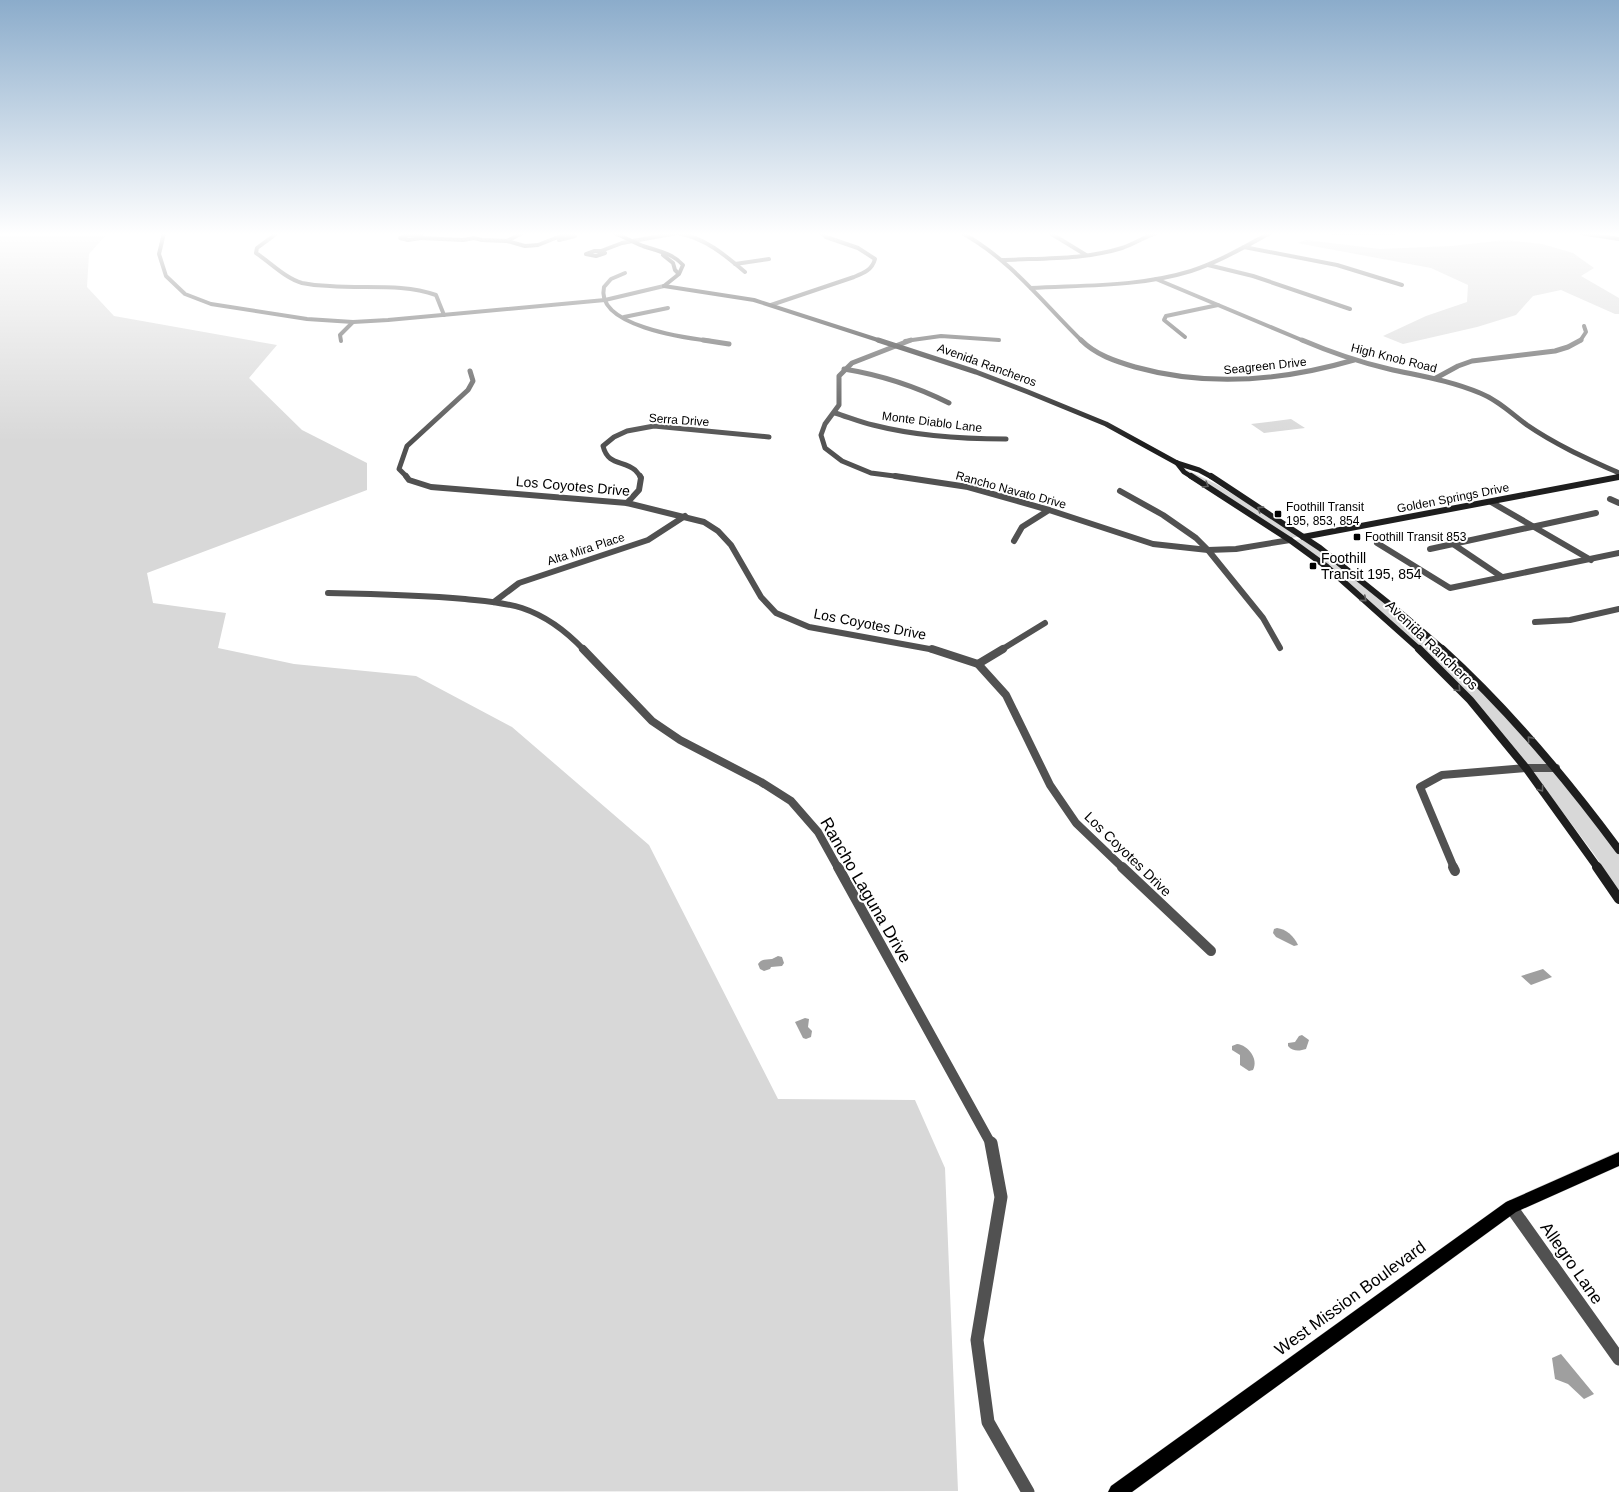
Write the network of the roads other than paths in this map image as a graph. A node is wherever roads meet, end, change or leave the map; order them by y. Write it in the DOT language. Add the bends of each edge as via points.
graph roads {
  1 [pos="208,303"];
  2 [pos="439,303"];
  3 [pos="577,303"];
  4 [pos="606,303"];
  5 [pos="761,303"];
  6 [pos="778,303"];
  7 [pos="1045,303"];
  8 [pos="1213,303"];
  9 [pos="1331,303"];
  10 [pos="771,305"];
  11 [pos="1219,305"];
  12 [pos="668,308"];
  13 [pos="1350,309"];
  14 [pos="444,315"];
  15 [pos="624,317"];
  16 [pos="353,322"];
  17 [pos="1584,326"];
  18 [pos="1185,337"];
  19 [pos="1000,340"];
  20 [pos="341,341"];
  21 [pos="729,344"];
  22 [pos="896,346"];
  23 [pos="1354,360"];
  24 [pos="844,369"];
  25 [pos="470,371"];
  26 [pos="1436,378"];
  27 [pos="949,404"];
  28 [pos="834,413"];
  29 [pos="769,438"];
  30 [pos="1006,439"];
  31 [pos="1177,463"];
  32 [pos="1619,473"];
  33 [pos="1619,477"];
  34 [pos="1120,491"];
  35 [pos="1610,499"];
  36 [pos="1491,502"];
  37 [pos="628,503"];
  38 [pos="1619,503"];
  39 [pos="1049,510"];
  40 [pos="1596,513"];
  41 [pos="685,516"];
  42 [pos="1535,527"];
  43 [pos="1305,537"];
  44 [pos="1290,540"];
  45 [pos="1014,541"];
  46 [pos="1377,543"];
  47 [pos="1453,544"];
  48 [pos="1430,549"];
  49 [pos="1208,550"];
  50 [pos="1619,553"];
  51 [pos="1591,560"];
  52 [pos="1502,578"];
  53 [pos="328,593"];
  54 [pos="494,602"];
  55 [pos="1619,609"];
  56 [pos="1535,622"];
  57 [pos="1045,623"];
  58 [pos="1280,648"];
  59 [pos="978,664"];
  60 [pos="1526,768"];
  61 [pos="1556,768"];
  62 [pos="1619,850"];
  63 [pos="1455,871"];
  64 [pos="1619,899"];
  65 [pos="1211,951"];
  66 [pos="1619,1159"];
  67 [pos="1510,1207"];
  68 [pos="1619,1359"];
  69 [pos="1028,1492"];
  70 [pos="1117,1492"];
  1 -- 16 [label="street" via="307,319"];
  2 -- 14 [label="street"];
  3 -- 14 [label="street"];
  4 -- 15 [label="street" via="611,311"];
  5 -- 10 [label="main road, Avenida Rancheros"];
  6 -- 10 [label="street"];
  7 -- 23 [label="street, Seagreen Drive" via="1087,346 1138,369 1189,378 1231,381 1329,368"];
  8 -- 11 [label="street, High Knob Road"];
  9 -- 13 [label="street"];
  10 -- 22 [label="main road, Avenida Rancheros"];
  11 -- 18 [label="street" via="1166,316 1164,320"];
  11 -- 23 [label="street, High Knob Road"];
  12 -- 15 [label="street"];
  14 -- 16 [label="street"];
  15 -- 21 [label="street" via="654,331"];
  16 -- 20 [label="street" via="340,335"];
  17 -- 26 [label="street" via="1586,332 1580,341 1562,349 1471,361"];
  19 -- 22 [label="street" via="936,336 911,340"];
  22 -- 24 [label="street"];
  22 -- 31 [label="main road, Avenida Rancheros" via="983,375 1069,408 1106,424"];
  23 -- 26 [label="street, High Knob Road"];
  24 -- 27 [label="street" via="908,384"];
  24 -- 28 [label="street, Rancho Navato Drive" via="839,376 839,406"];
  25 -- 37 [label="street, Los Coyotes Drive" via="473,380 468,390 406,446 399,469 409,480 431,487"];
  26 -- 32 [label="street, High Knob Road" via="1481,393 1563,447"];
  28 -- 30 [label="street, Monte Diablo Lane" via="900,431"];
  28 -- 39 [label="street, Rancho Navato Drive" via="821,435 825,448 842,461 871,473 968,487"];
  29 -- 37 [label="street, Serra Drive" via="655,426 629,429 611,437 603,446 605,454 615,462 634,469 641,478 639,490"];
  43 -- 31 [label="main road, Avenida Rancheros, one-way" via="1190,465"];
  31 -- 44 [label="main road, Avenida Rancheros, one-way" via="1184,472"];
  33 -- 36 [label="main road, Golden Springs Drive"];
  34 -- 49 [label="street" via="1181,526"];
  35 -- 38 [label="street"];
  36 -- 42 [label="street"];
  36 -- 43 [label="main road, Golden Springs Drive"];
  37 -- 41 [label="street, Los Coyotes Drive"];
  39 -- 45 [label="street" via="1022,526"];
  39 -- 49 [label="street, Rancho Navato Drive" via="1153,544"];
  40 -- 42 [label="street"];
  41 -- 54 [label="street, Alta Mira Place" via="648,540 519,583"];
  41 -- 59 [label="street, Los Coyotes Drive" via="704,522 718,531 731,545 761,597 776,613 809,627 929,648"];
  42 -- 47 [label="street"];
  42 -- 51 [label="street"];
  43 -- 44 [label="main road, Golden Springs Drive"];
  61 -- 43 [label="main road, Avenida Rancheros, one-way" via="1504,709 1453,659 1392,605"];
  44 -- 49 [label="street, Rancho Navato Drive" via="1236,549"];
  44 -- 60 [label="main road, Avenida Rancheros, one-way" via="1327,567 1414,644 1470,700"];
  46 -- 52 [label="street" via="1450,588"];
  47 -- 48 [label="street"];
  47 -- 52 [label="street"];
  49 -- 58 [label="street" via="1263,618"];
  50 -- 51 [label="street"];
  51 -- 52 [label="street"];
  53 -- 54 [label="street, Rancho Laguna Drive" via="433,596"];
  54 -- 69 [label="street, Rancho Laguna Drive" via="522,608 546,619 571,636 652,721 680,740 791,800 818,832 991,1141 1001,1197 977,1340 988,1422"];
  55 -- 56 [label="street" via="1570,620"];
  57 -- 59 [label="street"];
  59 -- 65 [label="street, Los Coyotes Drive" via="1006,695 1050,785 1076,823"];
  60 -- 61 [label="street"];
  60 -- 63 [label="street" via="1442,775 1420,787"];
  60 -- 64 [label="main road, Avenida Rancheros, one-way"];
  61 -- 62 [label="main road, Avenida Rancheros"];
  66 -- 67 [label="main road, West Mission Boulevard"];
  67 -- 68 [label="street, Allegro Lane"];
  67 -- 70 [label="main road, West Mission Boulevard"];
}
